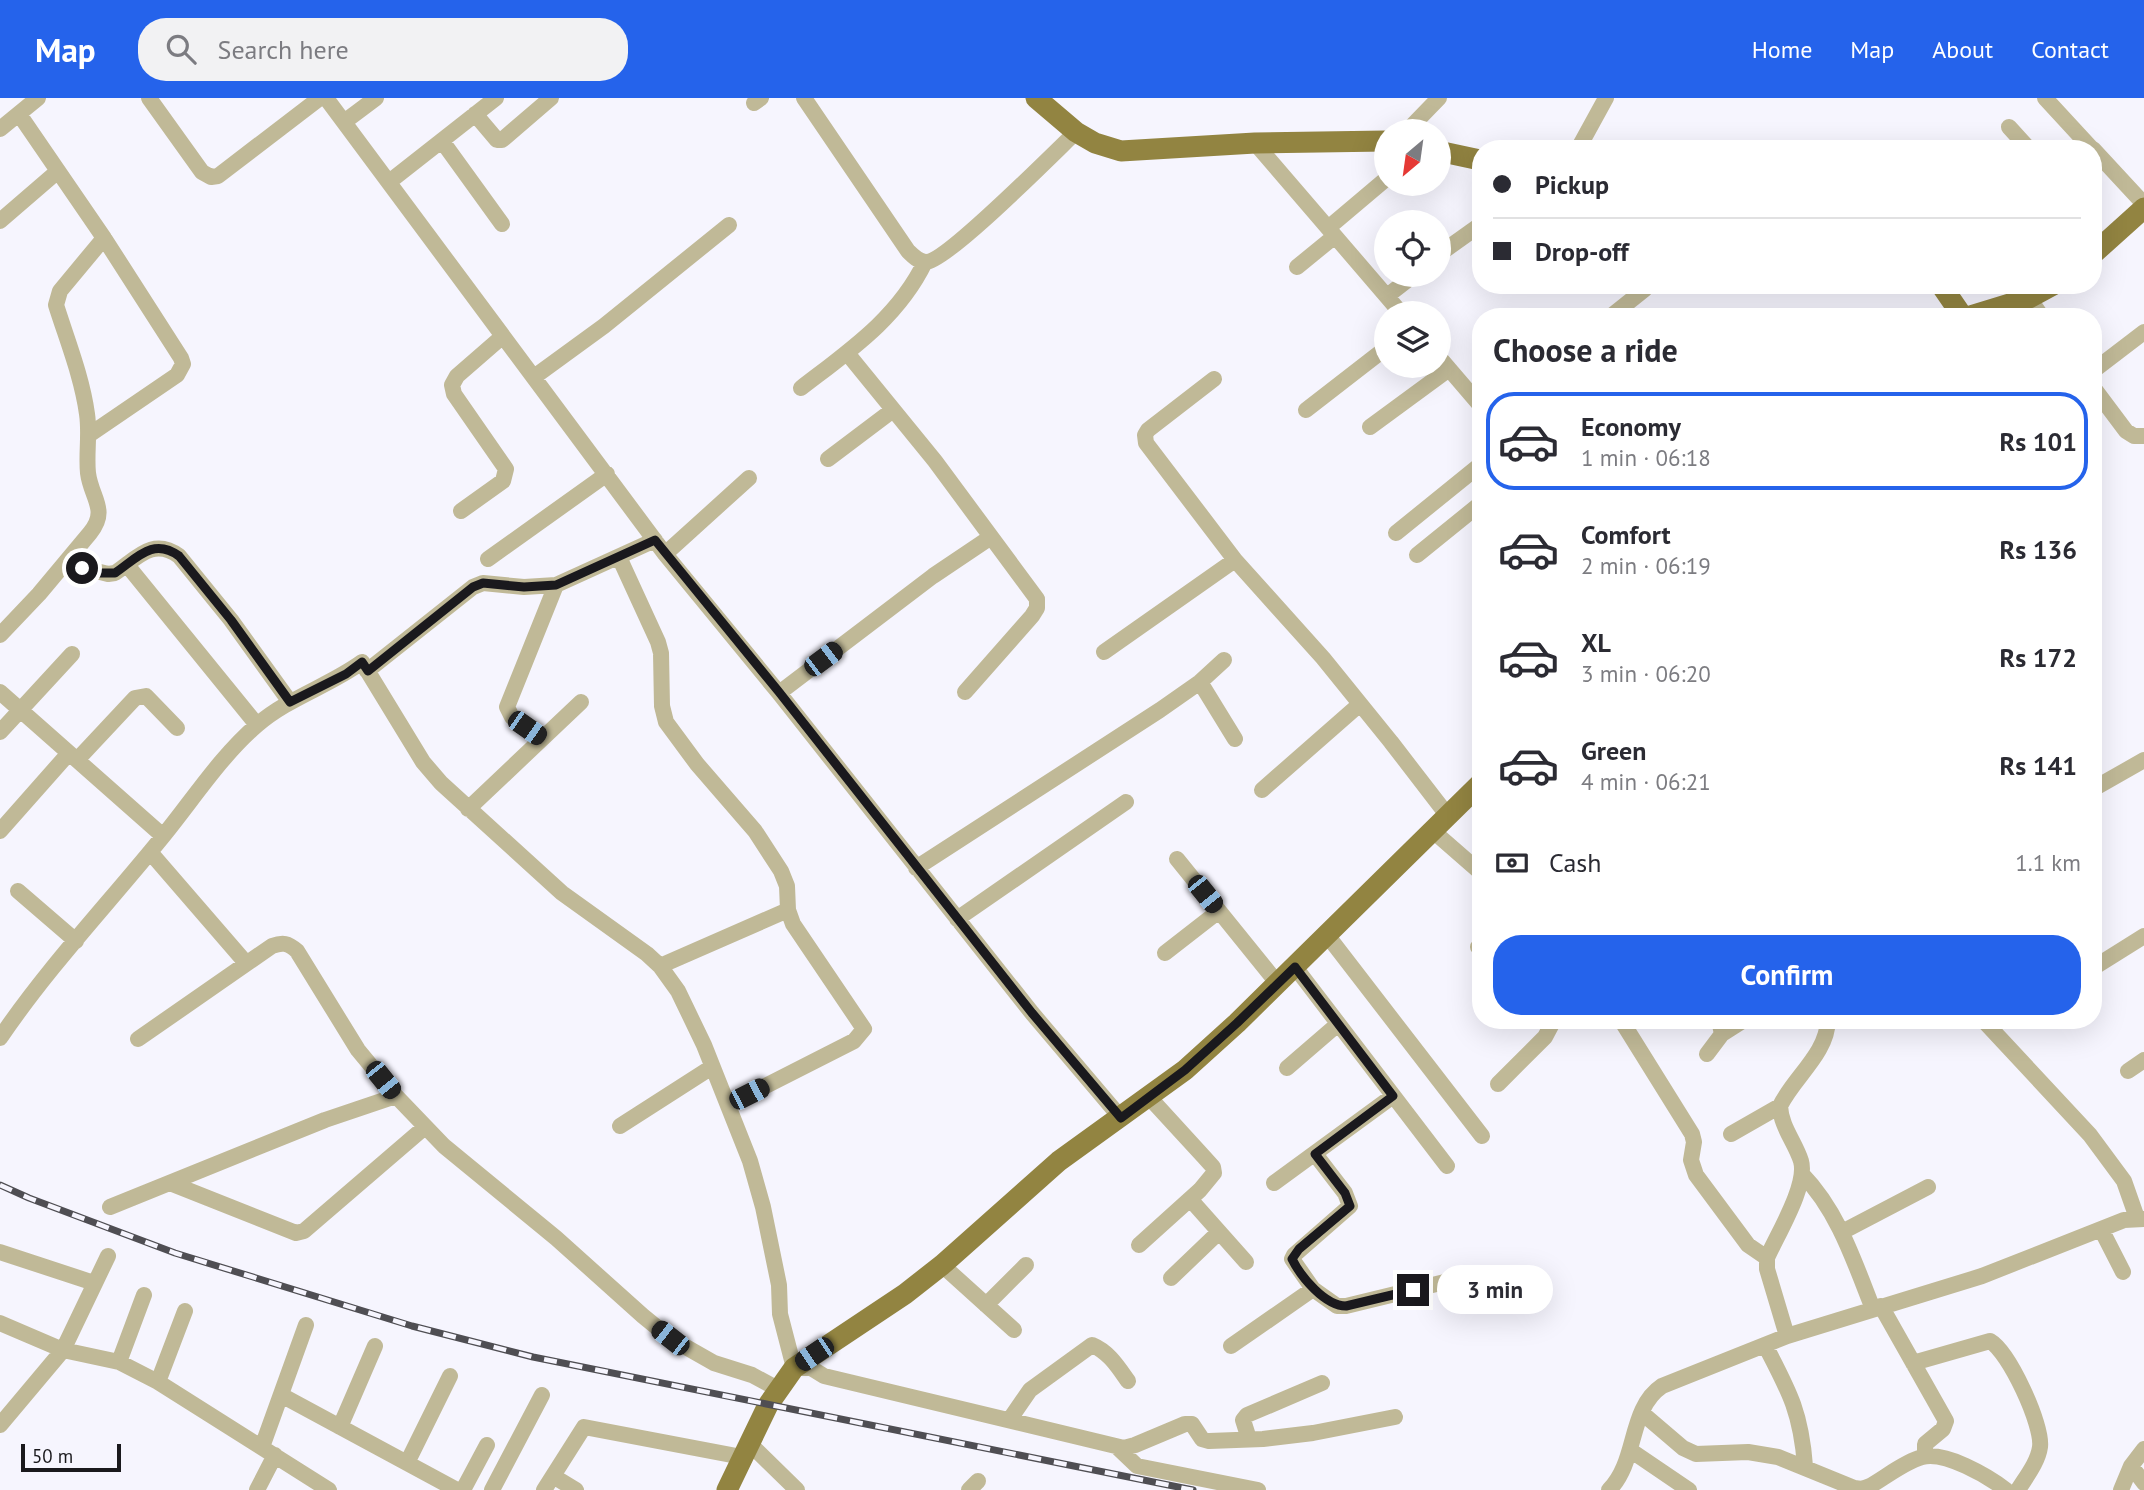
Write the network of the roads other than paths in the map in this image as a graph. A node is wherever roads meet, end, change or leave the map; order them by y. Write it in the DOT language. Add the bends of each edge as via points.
graph roads {
  1 [pos="38,98"];
  2 [pos="149,98"];
  3 [pos="320,98"];
  4 [pos="326,98"];
  5 [pos="376,98"];
  6 [pos="496,98"];
  7 [pos="551,98"];
  8 [pos="804,98"];
  9 [pos="1036,98"];
  10 [pos="1439,98"];
  11 [pos="1606,98"];
  12 [pos="2045,98"];
  13 [pos="19,114"];
  14 [pos="475,114"];
  15 [pos="1419,119"];
  16 [pos="344,122"];
  17 [pos="2009,127"];
  18 [pos="0,129"];
  19 [pos="1076,132"];
  20 [pos="1583,140"];
  21 [pos="2021,140"];
  22 [pos="2085,140"];
  23 [pos="442,141"];
  24 [pos="1374,141"];
  25 [pos="1255,144"];
  26 [pos="1451,154"];
  27 [pos="1472,158"];
  28 [pos="58,171"];
  29 [pos="2102,171"];
  30 [pos="389,182"];
  31 [pos="1374,191"];
  32 [pos="2144,206"];
  33 [pos="0,221"];
  34 [pos="502,224"];
  35 [pos="729,225"];
  36 [pos="1472,231"];
  37 [pos="1332,232"];
  38 [pos="104,238"];
  39 [pos="1451,246"];
  40 [pos="2102,246"];
  41 [pos="925,262"];
  42 [pos="1297,267"];
  43 [pos="1399,287"];
  44 [pos="1641,294"];
  45 [pos="2036,294"];
  46 [pos="1387,296"];
  47 [pos="2029,298"];
  48 [pos="1391,301"];
  49 [pos="1625,308"];
  50 [pos="1995,308"];
  51 [pos="2036,308"];
  52 [pos="2144,332"];
  53 [pos="503,336"];
  54 [pos="847,353"];
  55 [pos="1374,357"];
  56 [pos="2102,364"];
  57 [pos="1451,371"];
  58 [pos="534,377"];
  59 [pos="1427,378"];
  60 [pos="1214,379"];
  61 [pos="801,388"];
  62 [pos="1472,396"];
  63 [pos="2102,399"];
  64 [pos="893,410"];
  65 [pos="1306,410"];
  66 [pos="1370,427"];
  67 [pos="89,435"];
  68 [pos="2144,436"];
  69 [pos="828,459"];
  70 [pos="1472,471"];
  71 [pos="607,474"];
  72 [pos="749,478"];
  73 [pos="461,510"];
  74 [pos="1472,510"];
  75 [pos="1396,533"];
  76 [pos="991,537"];
  77 [pos="660,547"];
  78 [pos="1417,555"];
  79 [pos="619,557"];
  80 [pos="488,559"];
  81 [pos="1235,560"];
  82 [pos="65,563"];
  83 [pos="127,565"];
  84 [pos="556,585"];
  85 [pos="0,635"];
  86 [pos="1104,652"];
  87 [pos="72,654"];
  88 [pos="1224,660"];
  89 [pos="368,671"];
  90 [pos="1200,682"];
  91 [pos="0,692"];
  92 [pos="779,692"];
  93 [pos="965,692"];
  94 [pos="290,702"];
  95 [pos="581,702"];
  96 [pos="1360,704"];
  97 [pos="21,710"];
  98 [pos="257,725"];
  99 [pos="177,728"];
  100 [pos="0,732"];
  101 [pos="543,738"];
  102 [pos="1235,739"];
  103 [pos="73,757"];
  104 [pos="2144,760"];
  105 [pos="2102,784"];
  106 [pos="1262,790"];
  107 [pos="1472,792"];
  108 [pos="1126,802"];
  109 [pos="468,809"];
  110 [pos="1440,824"];
  111 [pos="0,831"];
  112 [pos="163,836"];
  113 [pos="150,852"];
  114 [pos="1177,859"];
  115 [pos="1472,862"];
  116 [pos="916,868"];
  117 [pos="18,891"];
  118 [pos="788,910"];
  119 [pos="1219,911"];
  120 [pos="957,919"];
  121 [pos="1327,935"];
  122 [pos="2144,936"];
  123 [pos="76,941"];
  124 [pos="1165,953"];
  125 [pos="2102,962"];
  126 [pos="246,963"];
  127 [pos="660,966"];
  128 [pos="1295,967"];
  129 [pos="1278,984"];
  130 [pos="1338,1024"];
  131 [pos="1549,1029"];
  132 [pos="1628,1029"];
  133 [pos="1720,1029"];
  134 [pos="1828,1029"];
  135 [pos="1991,1029"];
  136 [pos="0,1038"];
  137 [pos="138,1039"];
  138 [pos="1707,1054"];
  139 [pos="2144,1060"];
  140 [pos="712,1067"];
  141 [pos="1287,1068"];
  142 [pos="2128,1071"];
  143 [pos="1498,1084"];
  144 [pos="396,1096"];
  145 [pos="1393,1096"];
  146 [pos="1149,1097"];
  147 [pos="728,1105"];
  148 [pos="1780,1105"];
  149 [pos="1121,1118"];
  150 [pos="620,1126"];
  151 [pos="425,1128"];
  152 [pos="1731,1134"];
  153 [pos="1482,1136"];
  154 [pos="1315,1154"];
  155 [pos="1447,1166"];
  156 [pos="1802,1174"];
  157 [pos="170,1183"];
  158 [pos="1274,1183"];
  159 [pos="1928,1187"];
  160 [pos="1190,1199"];
  161 [pos="110,1207"];
  162 [pos="2141,1219"];
  163 [pos="2101,1229"];
  164 [pos="1219,1232"];
  165 [pos="1842,1232"];
  166 [pos="1139,1245"];
  167 [pos="0,1252"];
  168 [pos="108,1256"];
  169 [pos="1767,1258"];
  170 [pos="1246,1262"];
  171 [pos="942,1265"];
  172 [pos="1026,1265"];
  173 [pos="2123,1272"];
  174 [pos="1171,1278"];
  175 [pos="1457,1279"];
  176 [pos="94,1283"];
  177 [pos="1313,1289"];
  178 [pos="144,1295"];
  179 [pos="986,1305"];
  180 [pos="1877,1307"];
  181 [pos="185,1311"];
  182 [pos="0,1323"];
  183 [pos="306,1325"];
  184 [pos="1014,1330"];
  185 [pos="1787,1336"];
  186 [pos="1765,1345"];
  187 [pos="375,1346"];
  188 [pos="1231,1346"];
  189 [pos="62,1350"];
  190 [pos="119,1362"];
  191 [pos="1913,1363"];
  192 [pos="794,1368"];
  193 [pos="450,1377"];
  194 [pos="1128,1381"];
  195 [pos="158,1382"];
  196 [pos="1322,1383"];
  197 [pos="778,1389"];
  198 [pos="281,1395"];
  199 [pos="542,1395"];
  200 [pos="1642,1413"];
  201 [pos="1395,1416"];
  202 [pos="1010,1419"];
  203 [pos="0,1425"];
  204 [pos="340,1427"];
  205 [pos="1249,1439"];
  206 [pos="487,1445"];
  207 [pos="1116,1446"];
  208 [pos="2144,1449"];
  209 [pos="745,1450"];
  210 [pos="1630,1450"];
  211 [pos="269,1451"];
  212 [pos="1925,1456"];
  213 [pos="407,1463"];
  214 [pos="1805,1466"];
  215 [pos="2132,1466"];
  216 [pos="549,1483"];
  217 [pos="2144,1483"];
  218 [pos="433,1484"];
  219 [pos="257,1490"];
  220 [pos="329,1490"];
  221 [pos="457,1490"];
  222 [pos="463,1490"];
  223 [pos="492,1490"];
  224 [pos="576,1490"];
  225 [pos="727,1490"];
  226 [pos="797,1490"];
  227 [pos="1258,1490"];
  228 [pos="1609,1490"];
  229 [pos="1689,1490"];
  230 [pos="2006,1490"];
  231 [pos="2018,1490"];
  232 [pos="2121,1490"];
  1 -- 13 [label="street"];
  2 -- 3 [label="street" via="202,172 211,177"];
  4 -- 16 [label="street"];
  5 -- 16 [label="street"];
  6 -- 14 [label="street"];
  7 -- 14 [label="street" via="502,140"];
  8 -- 41 [label="street" via="908,251"];
  9 -- 19 [label="main road"];
  10 -- 15 [label="street"];
  11 -- 20 [label="street"];
  12 -- 22 [label="street"];
  13 -- 18 [label="street"];
  13 -- 28 [label="street"];
  14 -- 23 [label="street"];
  16 -- 30 [label="street"];
  17 -- 21 [label="street"];
  19 -- 25 [label="main road" via="1122,151"];
  19 -- 41 [label="street" via="977,225 934,260"];
  23 -- 30 [label="street"];
  23 -- 34 [label="street"];
  24 -- 25 [label="main road"];
  25 -- 37 [label="street"];
  26 -- 27 [label="main road"];
  28 -- 33 [label="street"];
  28 -- 38 [label="street"];
  29 -- 32 [label="street"];
  30 -- 53 [label="street"];
  31 -- 37 [label="street"];
  32 -- 40 [label="main road"];
  35 -- 58 [label="street"];
  36 -- 39 [label="street"];
  37 -- 42 [label="street"];
  37 -- 46 [label="street"];
  38 -- 67 [label="street" via="60,291 56,305 85,398"];
  38 -- 67 [label="street" via="183,364 177,375"];
  41 -- 54 [label="street" via="901,303"];
  43 -- 46 [label="street"];
  44 -- 49 [label="street"];
  45 -- 47 [label="main road"];
  46 -- 48 [label="street"];
  47 -- 50 [label="main road"];
  47 -- 51 [label="street"];
  52 -- 56 [label="street"];
  53 -- 58 [label="street"];
  53 -- 73 [label="street" via="452,385 506,469 503,481"];
  54 -- 61 [label="street"];
  54 -- 64 [label="street"];
  55 -- 65 [label="street"];
  57 -- 62 [label="street"];
  58 -- 71 [label="street"];
  59 -- 66 [label="street"];
  60 -- 81 [label="street" via="1145,435 1146,443"];
  63 -- 68 [label="street" via="2126,431"];
  64 -- 69 [label="street"];
  64 -- 76 [label="street"];
  67 -- 82 [label="street" via="88,474 100,515"];
  70 -- 75 [label="street"];
  71 -- 77 [label="street"];
  71 -- 80 [label="street"];
  72 -- 77 [label="street"];
  74 -- 78 [label="street"];
  76 -- 92 [label="street"];
  76 -- 93 [label="street" via="1037,599 1037,608"];
  77 -- 79 [label="street"];
  77 -- 92 [label="street"];
  79 -- 84 [label="street"];
  79 -- 118 [label="street" via="658,642 666,722 755,831 781,871"];
  81 -- 86 [label="street"];
  81 -- 96 [label="street"];
  82 -- 83 [label="street" via="108,575"];
  82 -- 85 [label="street"];
  83 -- 94 [label="street" via="159,547 179,556"];
  83 -- 98 [label="street"];
  84 -- 89 [label="street" via="483,583 473,587"];
  84 -- 101 [label="street" via="507,707 512,717"];
  87 -- 97 [label="street"];
  88 -- 90 [label="street"];
  89 -- 94 [label="street" via="362,662"];
  89 -- 109 [label="street" via="423,762"];
  90 -- 102 [label="street"];
  90 -- 116 [label="street"];
  91 -- 97 [label="street"];
  92 -- 116 [label="street"];
  94 -- 98 [label="street"];
  95 -- 101 [label="street"];
  96 -- 106 [label="street"];
  96 -- 110 [label="street"];
  97 -- 100 [label="street"];
  97 -- 103 [label="street"];
  98 -- 112 [label="street"];
  99 -- 103 [label="street" via="140,695"];
  101 -- 109 [label="street"];
  103 -- 111 [label="street"];
  103 -- 112 [label="street"];
  104 -- 105 [label="street"];
  107 -- 110 [label="main road"];
  108 -- 120 [label="street"];
  109 -- 127 [label="street" via="562,893"];
  110 -- 115 [label="street"];
  110 -- 121 [label="main road"];
  112 -- 113 [label="street"];
  113 -- 123 [label="street"];
  113 -- 126 [label="street"];
  114 -- 119 [label="street"];
  116 -- 120 [label="street"];
  117 -- 123 [label="street"];
  118 -- 127 [label="street"];
  118 -- 147 [label="street" via="864,1029 854,1041"];
  119 -- 124 [label="street"];
  119 -- 129 [label="street"];
  120 -- 149 [label="street"];
  121 -- 128 [label="main road"];
  121 -- 153 [label="street"];
  122 -- 125 [label="street"];
  123 -- 136 [label="street"];
  126 -- 137 [label="street"];
  126 -- 144 [label="street" via="282,943 297,951 358,1050"];
  127 -- 140 [label="street" via="678,991"];
  128 -- 129 [label="main road"];
  128 -- 130 [label="street"];
  129 -- 146 [label="main road"];
  130 -- 141 [label="street"];
  130 -- 145 [label="street"];
  131 -- 143 [label="street"];
  132 -- 169 [label="street" via="1692,1134 1690,1160 1696,1175 1748,1245"];
  133 -- 138 [label="street"];
  134 -- 148 [label="street"];
  135 -- 162 [label="street" via="2090,1135 2124,1181"];
  139 -- 142 [label="street"];
  140 -- 147 [label="street"];
  140 -- 150 [label="street"];
  144 -- 151 [label="street"];
  144 -- 157 [label="street"];
  145 -- 154 [label="street"];
  145 -- 155 [label="street"];
  146 -- 149 [label="main road"];
  146 -- 160 [label="street" via="1213,1167 1211,1180"];
  147 -- 192 [label="street" via="763,1207 779,1285 780,1314"];
  148 -- 152 [label="street"];
  148 -- 156 [label="street"];
  149 -- 171 [label="main road" via="1059,1161"];
  151 -- 157 [label="street" via="296,1233"];
  151 -- 197 [label="street" via="670,1338 714,1363"];
  154 -- 158 [label="street"];
  154 -- 177 [label="street" via="1350,1206 1292,1259"];
  156 -- 165 [label="street"];
  156 -- 169 [label="street"];
  157 -- 161 [label="street"];
  159 -- 165 [label="street"];
  160 -- 164 [label="street"];
  160 -- 166 [label="street"];
  162 -- 163 [label="street"];
  163 -- 173 [label="street"];
  163 -- 180 [label="street" via="1982,1276"];
  164 -- 170 [label="street"];
  164 -- 174 [label="street"];
  165 -- 180 [label="street"];
  167 -- 176 [label="street"];
  168 -- 176 [label="street"];
  169 -- 185 [label="street"];
  171 -- 179 [label="street"];
  171 -- 192 [label="main road"];
  172 -- 179 [label="street"];
  175 -- 177 [label="street" via="1346,1306 1337,1306"];
  176 -- 189 [label="street"];
  177 -- 188 [label="street"];
  178 -- 190 [label="street"];
  179 -- 184 [label="street"];
  180 -- 185 [label="street"];
  180 -- 191 [label="street"];
  181 -- 195 [label="street"];
  182 -- 189 [label="street"];
  183 -- 198 [label="street"];
  185 -- 186 [label="street"];
  186 -- 200 [label="street" via="1662,1386 1651,1393"];
  186 -- 214 [label="street" via="1798,1413"];
  187 -- 204 [label="street"];
  189 -- 190 [label="street"];
  189 -- 203 [label="street"];
  190 -- 195 [label="street"];
  191 -- 212 [label="street" via="1946,1421 1925,1444"];
  191 -- 231 [label="street" via="1994,1343 2024,1392 2040,1434 2038,1455"];
  192 -- 197 [label="main road"];
  192 -- 202 [label="street" via="811,1368 824,1376"];
  193 -- 213 [label="street"];
  194 -- 202 [label="street" via="1113,1360 1092,1345 1030,1390"];
  195 -- 211 [label="street"];
  196 -- 205 [label="street" via="1247,1416 1243,1420"];
  197 -- 209 [label="main road"];
  198 -- 204 [label="street"];
  198 -- 211 [label="street"];
  199 -- 223 [label="street"];
  200 -- 210 [label="street"];
  200 -- 214 [label="street" via="1696,1454 1757,1452"];
  201 -- 205 [label="street" via="1313,1433"];
  202 -- 207 [label="street"];
  204 -- 213 [label="street"];
  205 -- 207 [label="street" via="1209,1441 1202,1439 1192,1424 1185,1424 1135,1446"];
  206 -- 222 [label="street"];
  207 -- 227 [label="street" via="1137,1466"];
  208 -- 215 [label="street"];
  209 -- 216 [label="street" via="584,1427"];
  209 -- 225 [label="main road"];
  209 -- 226 [label="street"];
  210 -- 228 [label="street" via="1623,1472"];
  210 -- 229 [label="street"];
  211 -- 219 [label="street"];
  211 -- 220 [label="street"];
  212 -- 214 [label="street" via="1863,1489"];
  212 -- 230 [label="street" via="1958,1463"];
  213 -- 218 [label="street"];
  215 -- 217 [label="street"];
  215 -- 232 [label="street"];
  216 -- 224 [label="street"];
  218 -- 221 [label="street"];
}
